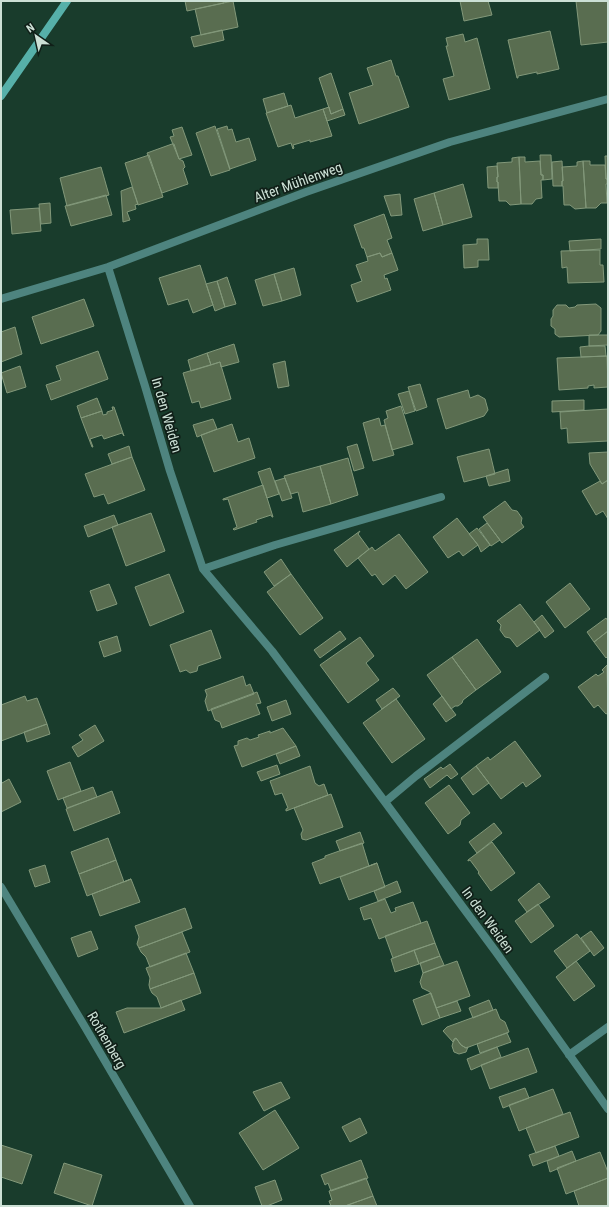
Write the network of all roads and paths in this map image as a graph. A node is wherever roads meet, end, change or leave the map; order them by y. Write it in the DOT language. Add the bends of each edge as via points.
graph roads {
  1 [pos="67,1"];
  2 [pos="1,96"];
  3 [pos="608,99"];
  4 [pos="108,268"];
  5 [pos="1,299"];
  6 [pos="441,497"];
  7 [pos="203,569"];
  8 [pos="545,677"];
  9 [pos="385,802"];
  10 [pos="1,887"];
  11 [pos="608,1027"];
  12 [pos="569,1055"];
  13 [pos="608,1109"];
  14 [pos="190,1206"];
  1 -- 2 [label="main road"];
  3 -- 4 [label="street, Alter Mühlenweg" via="450,142 306,192"];
  4 -- 5 [label="street, Alter Mühlenweg"];
  4 -- 7 [label="street, In den Weiden" via="170,472"];
  6 -- 7 [label="street" via="274,545"];
  7 -- 9 [label="street, In den Weiden" via="272,650"];
  8 -- 9 [label="street"];
  9 -- 12 [label="street, In den Weiden"];
  10 -- 14 [label="street, Rothenberg"];
  11 -- 12 [label="street"];
  12 -- 13 [label="street, In den Weiden"];
}
